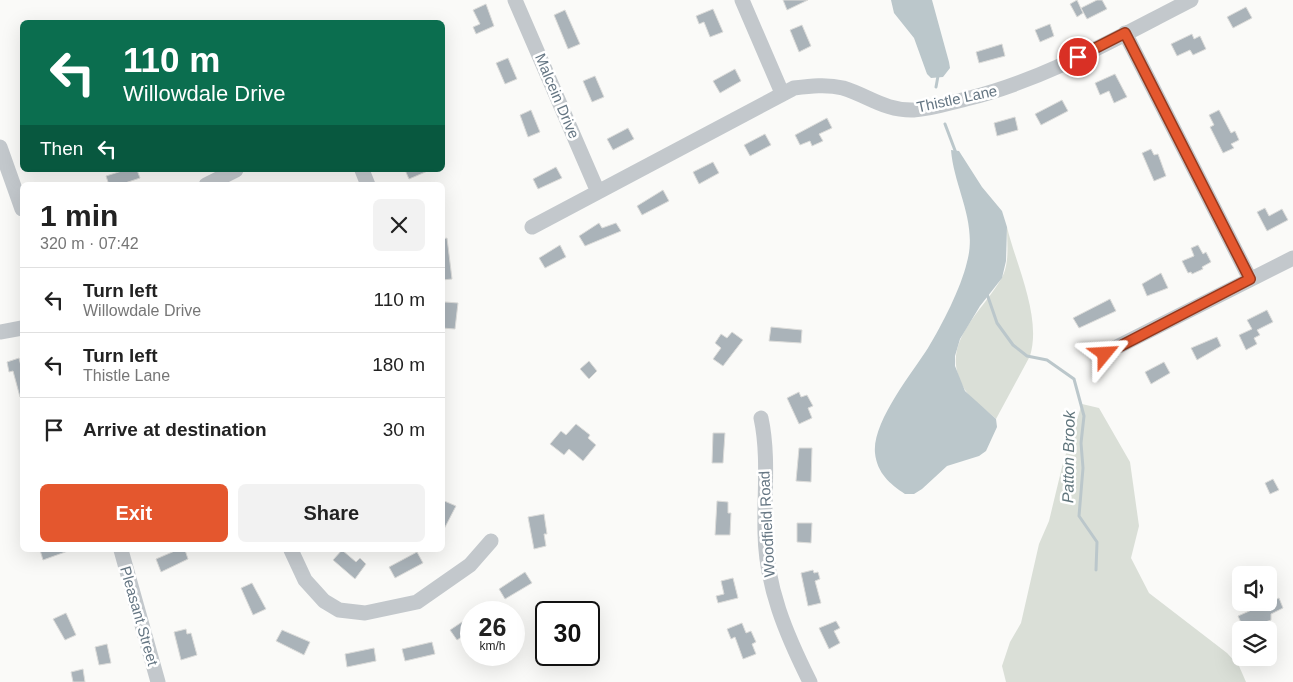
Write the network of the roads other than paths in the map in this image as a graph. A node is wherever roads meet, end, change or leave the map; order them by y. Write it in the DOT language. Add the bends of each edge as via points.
graph roads {
  1 [pos="516,0"];
  2 [pos="742,0"];
  3 [pos="1191,0"];
  4 [pos="1125,33"];
  5 [pos="782,93"];
  6 [pos="0,147"];
  7 [pos="232,172"];
  8 [pos="212,182"];
  9 [pos="598,192"];
  10 [pos="20,203"];
  11 [pos="532,227"];
  12 [pos="1293,258"];
  13 [pos="1250,279"];
  14 [pos="20,328"];
  15 [pos="0,332"];
  16 [pos="1105,354"];
  17 [pos="761,418"];
  18 [pos="491,542"];
  19 [pos="122,552"];
  20 [pos="292,552"];
  21 [pos="158,682"];
  22 [pos="810,682"];
  1 -- 9 [label="street, Malcein Drive"];
  2 -- 5 [label="street"];
  3 -- 4 [label="street, Thistle Lane"];
  4 -- 5 [label="street, Thistle Lane" via="1021,84 926,109 886,107 842,88 826,85 794,88"];
  4 -- 13 [label="street"];
  5 -- 9 [label="street, Thistle Lane"];
  6 -- 10 [label="street"];
  7 -- 8 [label="street"];
  9 -- 11 [label="street, Thistle Lane"];
  12 -- 13 [label="street"];
  13 -- 16 [label="street"];
  14 -- 15 [label="street"];
  17 -- 22 [label="street, Woodfield Road" via="770,584 784,627"];
  18 -- 20 [label="street" via="470,565 417,602 365,613 339,610 324,601 305,580"];
  19 -- 21 [label="street, Pleasant Street"];
}
